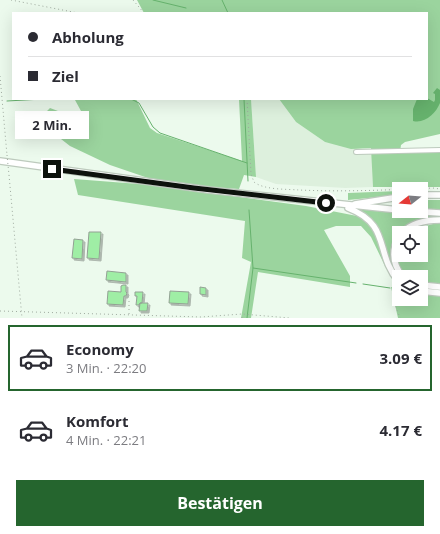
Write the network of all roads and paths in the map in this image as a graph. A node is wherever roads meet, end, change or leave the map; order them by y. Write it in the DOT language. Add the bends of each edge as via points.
graph roads {
  1 [pos="11,0"];
  2 [pos="133,0"];
  3 [pos="73,12"];
  4 [pos="143,12"];
  5 [pos="0,76"];
  6 [pos="247,100"];
  7 [pos="440,150"];
  8 [pos="356,152"];
  9 [pos="0,162"];
  10 [pos="440,189"];
  11 [pos="428,195"];
  12 [pos="440,195"];
  13 [pos="392,199"];
  14 [pos="343,205"];
  15 [pos="392,209"];
  16 [pos="428,212"];
  17 [pos="440,213"];
  18 [pos="440,220"];
  19 [pos="411,226"];
  20 [pos="392,271"];
  21 [pos="428,286"];
  22 [pos="440,287"];
  23 [pos="428,292"];
  24 [pos="440,292"];
  25 [pos="129,301"];
  26 [pos="396,306"];
  27 [pos="0,311"];
  28 [pos="22,311"];
  29 [pos="242,314"];
  30 [pos="129,315"];
  31 [pos="22,318"];
  32 [pos="242,318"];
  33 [pos="290,318"];
  34 [pos="400,318"];
  1 -- 3 [label="path"];
  2 -- 4 [label="path"];
  5 -- 28 [label="path, bridge"];
  6 -- 10 [label="path" via="251,174 254,182 260,186 336,191"];
  7 -- 8 [label="lane"];
  9 -- 14 [label="main road"];
  11 -- 12 [label="main road"];
  13 -- 14 [label="main road"];
  14 -- 15 [label="main road"];
  14 -- 20 [label="main road" via="360,213 374,225"];
  16 -- 17 [label="main road"];
  18 -- 19 [label="main road" via="420,222"];
  21 -- 22 [label="main road"];
  23 -- 24 [label="main road"];
  25 -- 30 [label="path"];
  26 -- 34 [label="path"];
  27 -- 28 [label="path"];
  28 -- 30 [label="path"];
  28 -- 31 [label="path"];
  29 -- 30 [label="path" via="201,317"];
  29 -- 32 [label="path"];
  29 -- 33 [label="path"];
}
